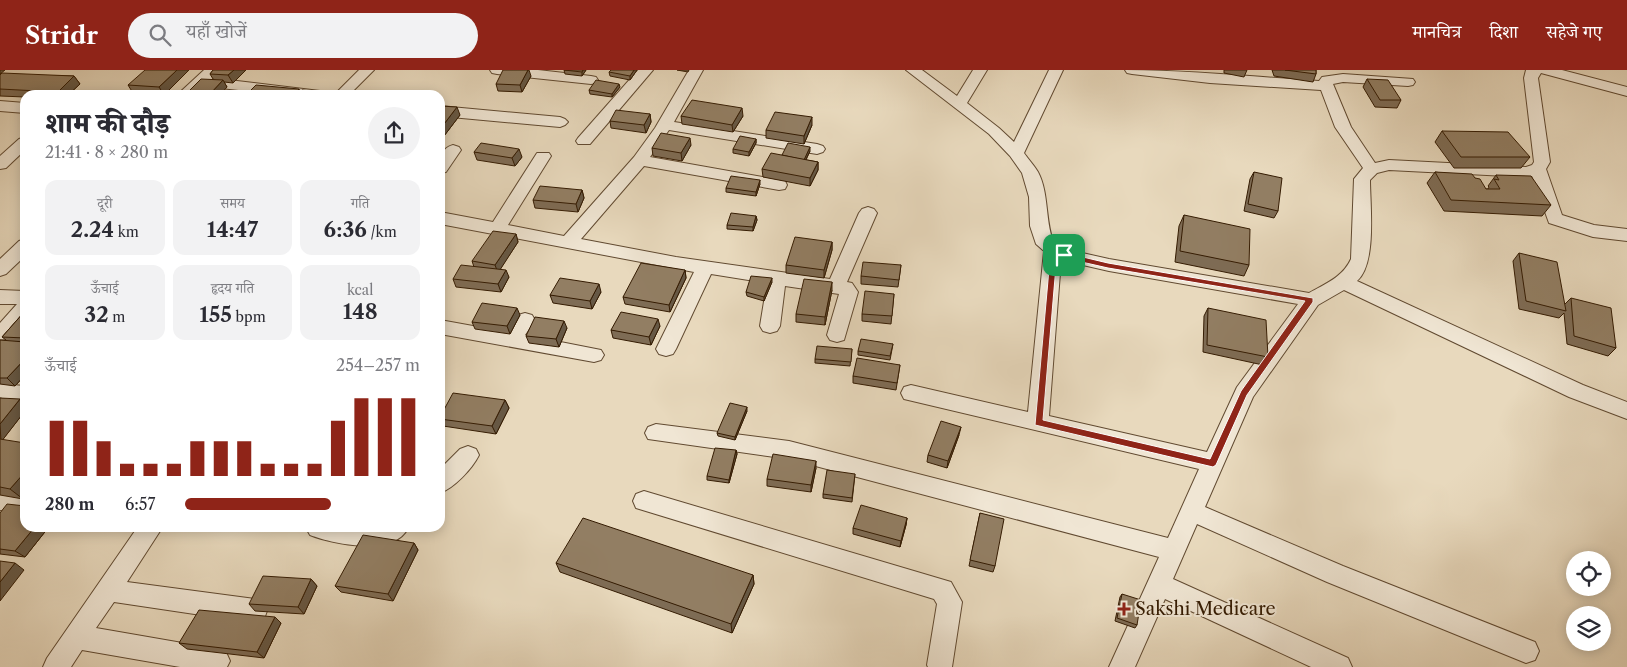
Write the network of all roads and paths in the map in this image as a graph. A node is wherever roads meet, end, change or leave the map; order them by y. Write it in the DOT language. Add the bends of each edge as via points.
graph roads {
  1 [pos="213,70"];
  2 [pos="367,70"];
  3 [pos="498,70"];
  4 [pos="646,70"];
  5 [pos="696,70"];
  6 [pos="913,70"];
  7 [pos="980,70"];
  8 [pos="1056,70"];
  9 [pos="1132,70"];
  10 [pos="1536,70"];
  11 [pos="1546,70"];
  12 [pos="1352,74"];
  13 [pos="1265,76"];
  14 [pos="591,80"];
  15 [pos="200,81"];
  16 [pos="1408,82"];
  17 [pos="1326,86"];
  18 [pos="190,90"];
  19 [pos="277,90"];
  20 [pos="346,90"];
  21 [pos="1627,92"];
  22 [pos="959,104"];
  23 [pos="0,106"];
  24 [pos="20,108"];
  25 [pos="445,111"];
  26 [pos="560,122"];
  27 [pos="664,125"];
  28 [pos="584,141"];
  29 [pos="20,146"];
  30 [pos="817,149"];
  31 [pos="453,150"];
  32 [pos="1016,153"];
  33 [pos="543,156"];
  34 [pos="640,160"];
  35 [pos="445,161"];
  36 [pos="0,164"];
  37 [pos="1370,169"];
  38 [pos="1538,169"];
  39 [pos="779,185"];
  40 [pos="868,212"];
  41 [pos="445,219"];
  42 [pos="497,229"];
  43 [pos="1626,239"];
  44 [pos="568,242"];
  45 [pos="1054,249"];
  46 [pos="20,250"];
  47 [pos="705,267"];
  48 [pos="0,270"];
  49 [pos="777,277"];
  50 [pos="1343,282"];
  51 [pos="836,286"];
  52 [pos="0,296"];
  53 [pos="20,298"];
  54 [pos="1311,300"];
  55 [pos="20,314"];
  56 [pos="525,320"];
  57 [pos="770,326"];
  58 [pos="445,329"];
  59 [pos="837,335"];
  60 [pos="0,336"];
  61 [pos="511,340"];
  62 [pos="666,349"];
  63 [pos="594,355"];
  64 [pos="0,392"];
  65 [pos="911,393"];
  66 [pos="20,394"];
  67 [pos="1627,411"];
  68 [pos="1038,422"];
  69 [pos="656,433"];
  70 [pos="468,455"];
  71 [pos="1213,463"];
  72 [pos="445,479"];
  73 [pos="0,500"];
  74 [pos="644,501"];
  75 [pos="20,503"];
  76 [pos="1191,511"];
  77 [pos="147,532"];
  78 [pos="344,532"];
  79 [pos="390,532"];
  80 [pos="1174,550"];
  81 [pos="1159,584"];
  82 [pos="108,590"];
  83 [pos="255,611"];
  84 [pos="76,637"];
  85 [pos="1526,651"];
  86 [pos="217,661"];
  87 [pos="940,665"];
  88 [pos="56,667"];
  89 [pos="1122,667"];
  90 [pos="1339,667"];
  1 -- 15 [label="street"];
  2 -- 20 [label="street"];
  3 -- 14 [label="street"];
  4 -- 28 [label="street"];
  5 -- 27 [label="street"];
  6 -- 22 [label="street"];
  7 -- 22 [label="street"];
  8 -- 32 [label="street"];
  9 -- 13 [label="street" via="1171,76"];
  10 -- 38 [label="street" via="1531,78 1542,162"];
  11 -- 21 [label="street"];
  12 -- 16 [label="street"];
  12 -- 17 [label="street" via="1327,80"];
  13 -- 17 [label="street"];
  15 -- 18 [label="street"];
  15 -- 19 [label="street"];
  17 -- 37 [label="street" via="1343,127"];
  22 -- 32 [label="street"];
  23 -- 24 [label="street"];
  25 -- 26 [label="street"];
  27 -- 30 [label="street"];
  27 -- 34 [label="street"];
  29 -- 36 [label="street"];
  31 -- 35 [label="street"];
  32 -- 45 [label="street" via="1030,173 1045,244"];
  33 -- 42 [label="street"];
  34 -- 39 [label="street"];
  34 -- 44 [label="street"];
  37 -- 38 [label="street" via="1389,165 1526,172"];
  37 -- 50 [label="street" via="1362,179 1360,259 1354,272"];
  38 -- 43 [label="street" via="1555,219"];
  40 -- 51 [label="street"];
  41 -- 42 [label="street"];
  42 -- 44 [label="street"];
  44 -- 47 [label="street"];
  45 -- 54 [label="street" via="1085,261"];
  45 -- 68 [label="street"];
  46 -- 48 [label="street"];
  47 -- 49 [label="street"];
  47 -- 62 [label="street"];
  49 -- 51 [label="street"];
  49 -- 57 [label="street"];
  50 -- 54 [label="street"];
  50 -- 67 [label="street" via="1576,391"];
  51 -- 59 [label="street" via="849,292"];
  52 -- 53 [label="street"];
  54 -- 71 [label="street" via="1244,393"];
  55 -- 60 [label="street"];
  56 -- 61 [label="street"];
  58 -- 61 [label="street"];
  61 -- 63 [label="street"];
  64 -- 66 [label="street"];
  65 -- 68 [label="street"];
  68 -- 71 [label="street"];
  69 -- 80 [label="street" via="789,450"];
  70 -- 72 [label="street"];
  71 -- 76 [label="street"];
  73 -- 75 [label="street"];
  74 -- 87 [label="street" via="942,590 950,602"];
  76 -- 80 [label="street"];
  76 -- 85 [label="street" via="1335,574"];
  77 -- 82 [label="street"];
  78 -- 79 [label="street" via="371,536"];
  80 -- 81 [label="street"];
  81 -- 89 [label="street"];
  81 -- 90 [label="street"];
  82 -- 83 [label="street"];
  82 -- 84 [label="street"];
  84 -- 86 [label="street"];
  84 -- 88 [label="street"];
}
